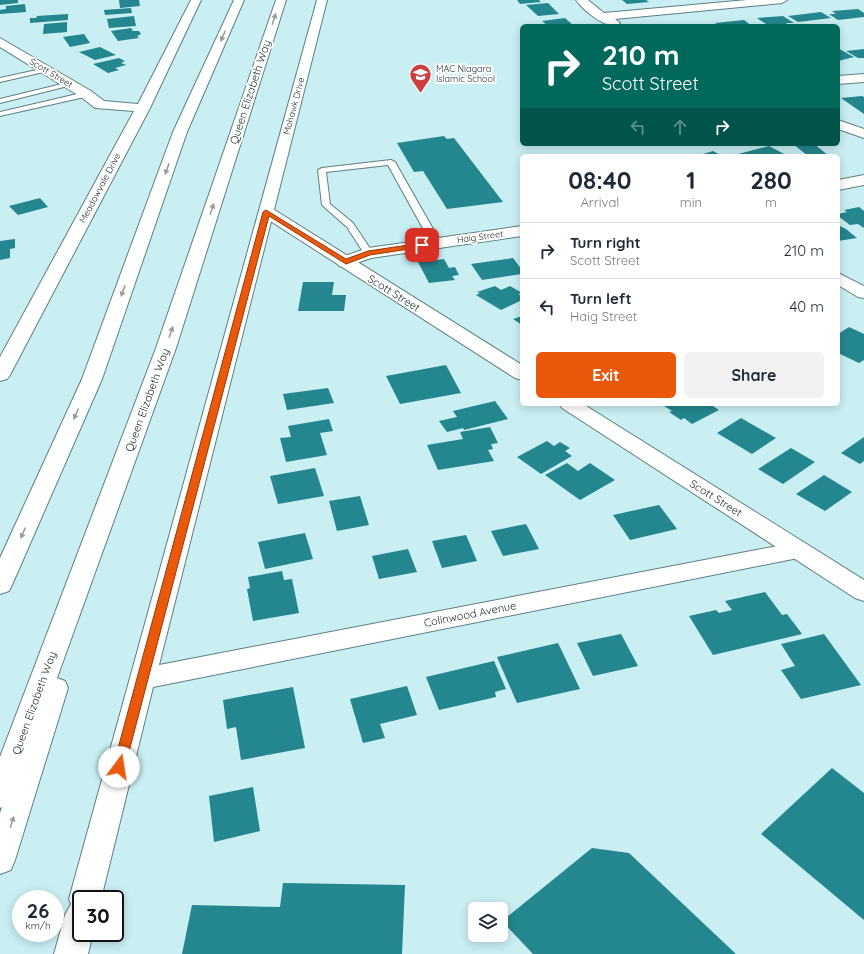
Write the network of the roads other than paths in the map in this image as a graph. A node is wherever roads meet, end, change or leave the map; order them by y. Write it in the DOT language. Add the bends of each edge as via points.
graph roads {
  1 [pos="196,0"];
  2 [pos="239,0"];
  3 [pos="281,0"];
  4 [pos="322,0"];
  5 [pos="581,0"];
  6 [pos="782,0"];
  7 [pos="602,17"];
  8 [pos="615,24"];
  9 [pos="0,42"];
  10 [pos="46,70"];
  11 [pos="864,78"];
  12 [pos="0,80"];
  13 [pos="840,80"];
  14 [pos="70,84"];
  15 [pos="86,94"];
  16 [pos="0,101"];
  17 [pos="100,105"];
  18 [pos="143,108"];
  19 [pos="0,114"];
  20 [pos="124,121"];
  21 [pos="840,125"];
  22 [pos="864,134"];
  23 [pos="864,180"];
  24 [pos="840,185"];
  25 [pos="266,212"];
  26 [pos="520,231"];
  27 [pos="436,243"];
  28 [pos="368,253"];
  29 [pos="346,262"];
  30 [pos="840,279"];
  31 [pos="864,292"];
  32 [pos="5,358"];
  33 [pos="520,373"];
  34 [pos="0,375"];
  35 [pos="572,406"];
  36 [pos="144,408"];
  37 [pos="798,550"];
  38 [pos="0,585"];
  39 [pos="864,592"];
  40 [pos="142,679"];
  41 [pos="0,795"];
  42 [pos="0,860"];
  43 [pos="87,890"];
  44 [pos="74,942"];
  45 [pos="71,954"];
  1 -- 18 [label="main road, Meadowvale Drive"];
  2 -- 38 [label="main road, one-way" via="180,132 92,379"];
  36 -- 3 [label="main road, Queen Elizabeth Way, one-way"];
  4 -- 25 [label="main road, Mohawk Drive"];
  5 -- 7 [label="main road"];
  6 -- 7 [label="main road"];
  7 -- 8 [label="main road"];
  9 -- 10 [label="main road, Scott Street"];
  10 -- 12 [label="lane"];
  10 -- 14 [label="main road, Scott Street"];
  11 -- 13 [label="main road"];
  14 -- 15 [label="main road, Scott Street"];
  14 -- 16 [label="lane"];
  15 -- 17 [label="main road, Scott Street"];
  15 -- 19 [label="lane"];
  17 -- 18 [label="main road"];
  17 -- 20 [label="main road, Scott Street" via="110,116"];
  18 -- 20 [label="main road, Meadowvale Drive"];
  20 -- 32 [label="main road, Meadowvale Drive"];
  21 -- 22 [label="main road"];
  23 -- 24 [label="main road"];
  25 -- 29 [label="main road, Scott Street"];
  25 -- 40 [label="main road, Mohawk Drive"];
  26 -- 27 [label="main road, Haig Street"];
  27 -- 28 [label="main road, Haig Street"];
  27 -- 28 [label="lane" via="391,162 322,170 326,206 350,225"];
  28 -- 29 [label="main road, Haig Street"];
  29 -- 33 [label="main road, Scott Street"];
  30 -- 31 [label="main road"];
  32 -- 34 [label="main road, Meadowvale Drive"];
  35 -- 37 [label="main road, Scott Street"];
  36 -- 41 [label="main road, Queen Elizabeth Way"];
  42 -- 36 [label="main road, one-way"];
  37 -- 39 [label="main road, Scott Street"];
  37 -- 40 [label="main road, Colinwood Avenue"];
  40 -- 43 [label="main road, Mohawk Drive"];
  44 -- 45 [label="main road"];
}
